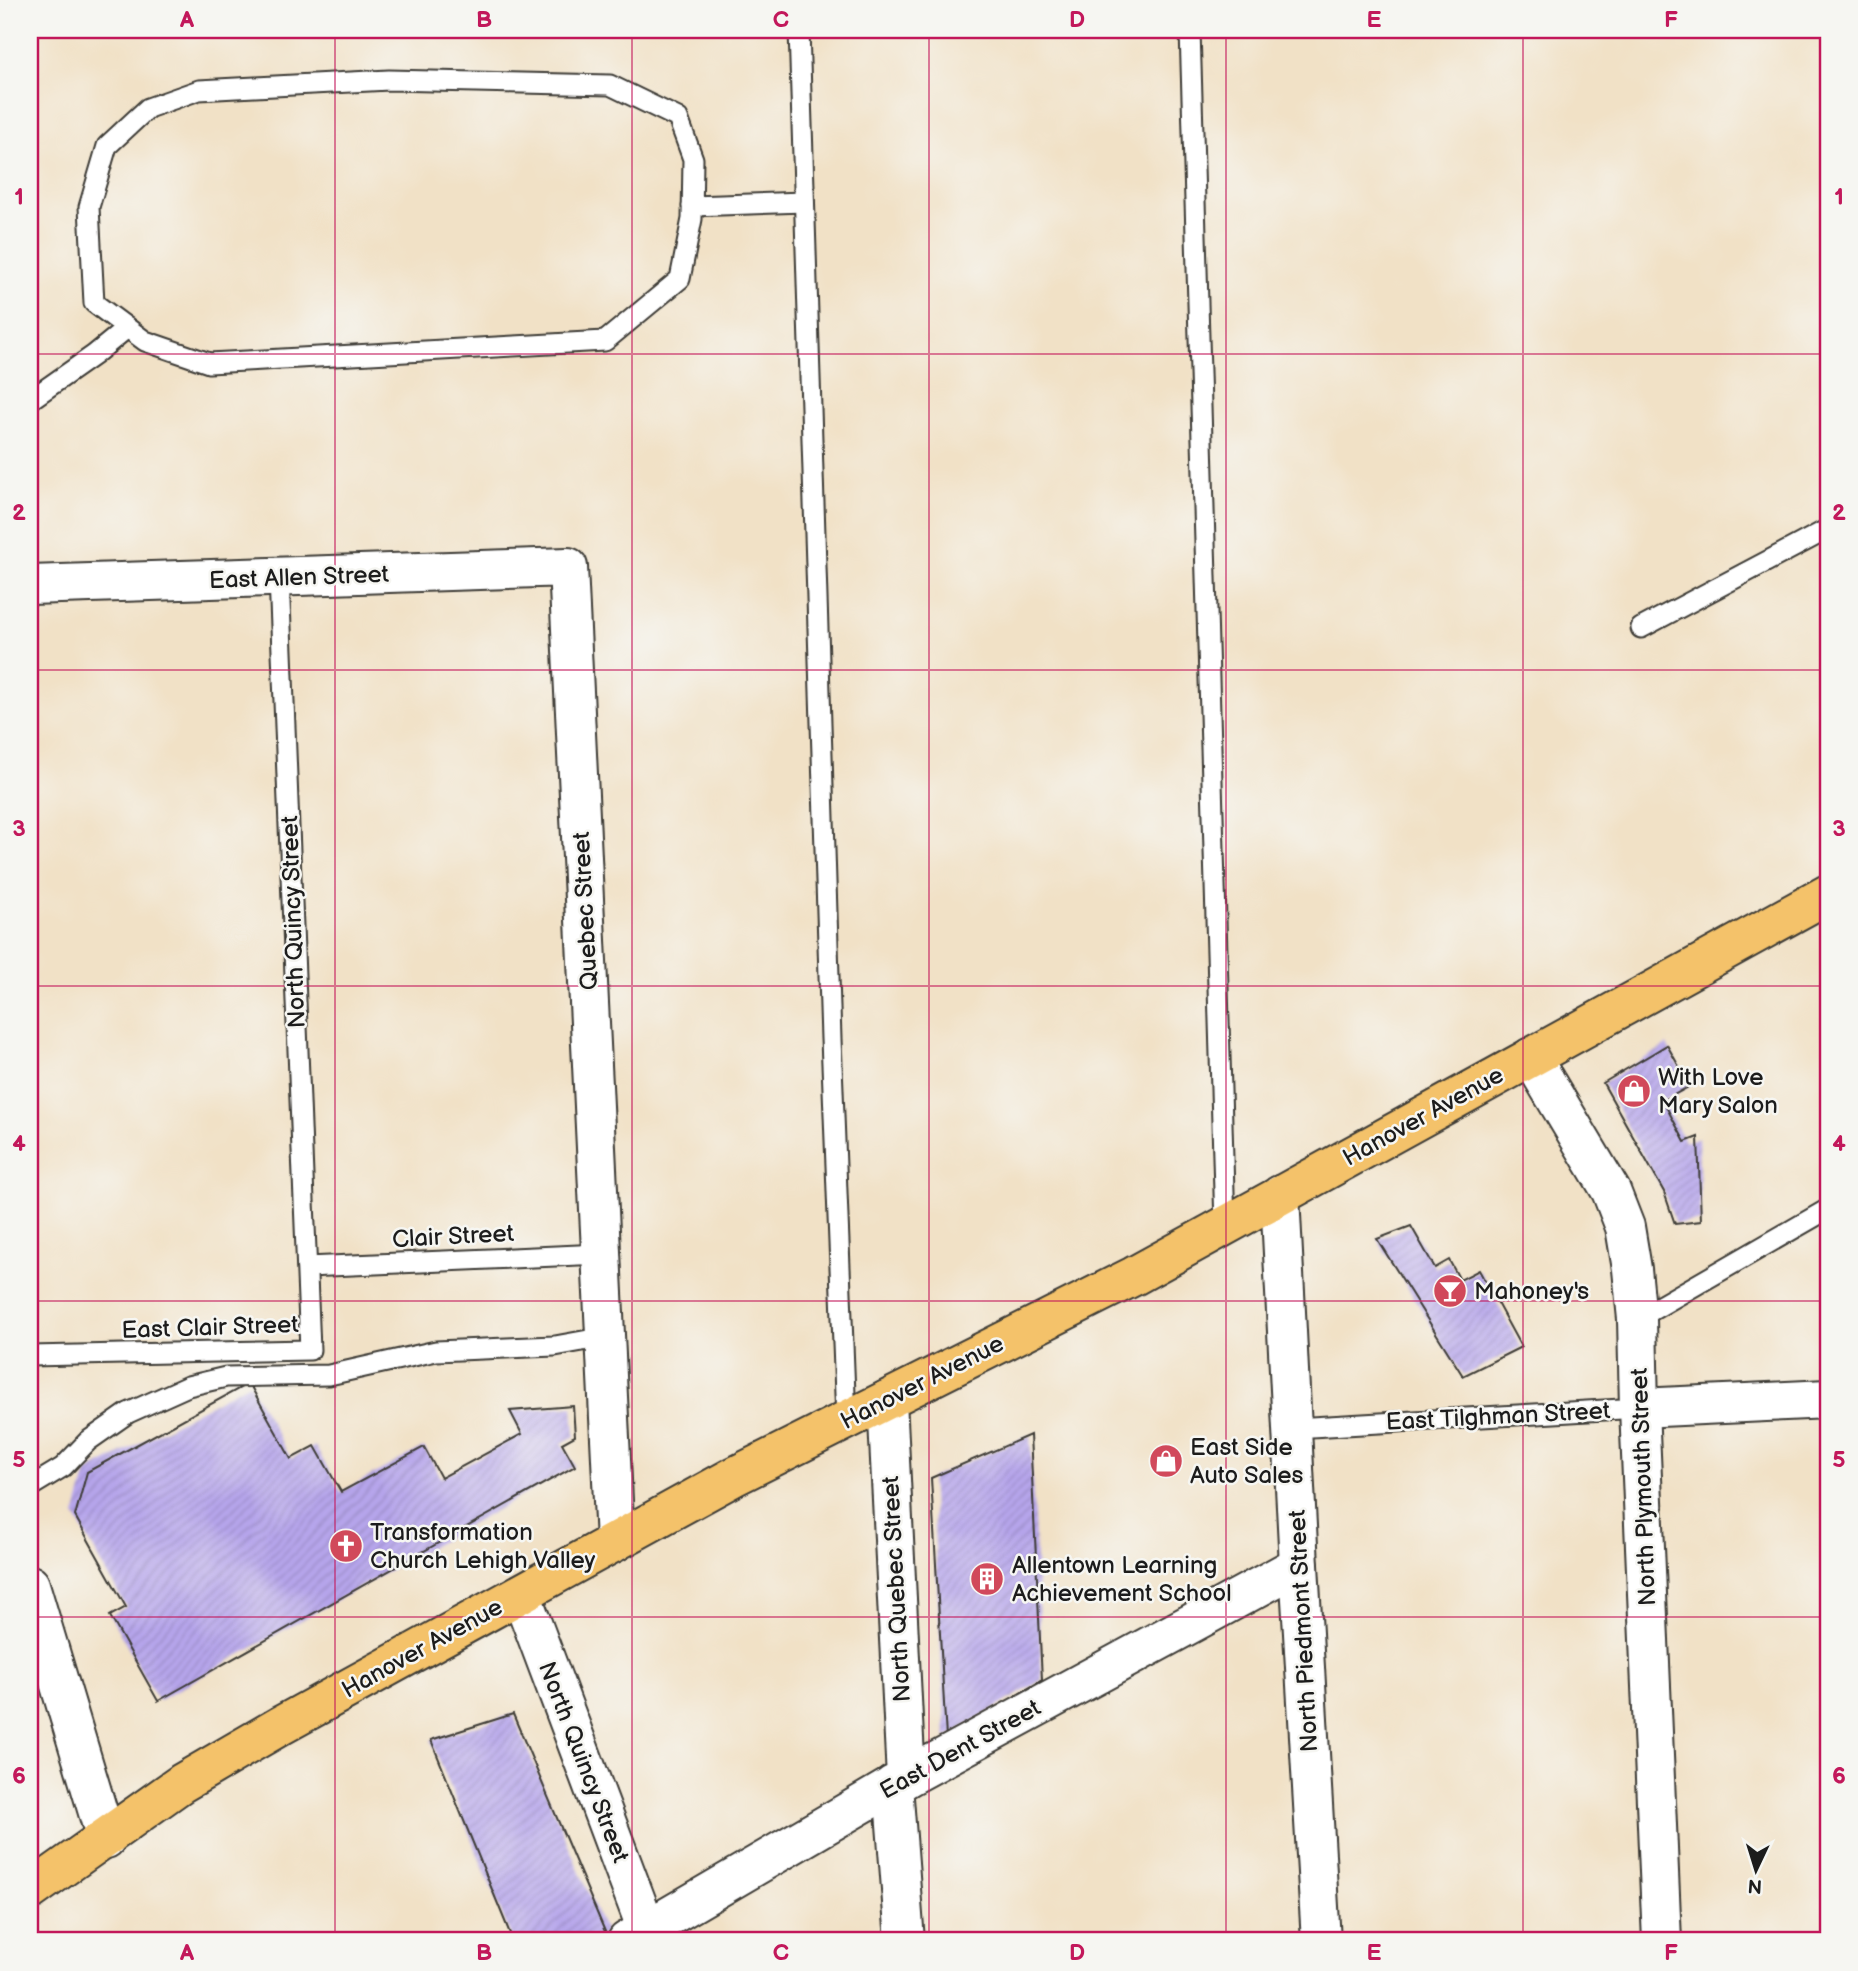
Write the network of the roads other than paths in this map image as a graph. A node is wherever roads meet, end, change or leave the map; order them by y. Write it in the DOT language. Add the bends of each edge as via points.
graph roads {
  1 [pos="799,30"];
  2 [pos="1191,30"];
  3 [pos="804,202"];
  4 [pos="692,206"];
  5 [pos="127,328"];
  6 [pos="30,400"];
  7 [pos="1828,529"];
  8 [pos="568,567"];
  9 [pos="279,577"];
  10 [pos="30,585"];
  11 [pos="1641,628"];
  12 [pos="1828,894"];
  13 [pos="1531,1057"];
  14 [pos="1280,1195"];
  15 [pos="1828,1209"];
  16 [pos="1225,1226"];
  17 [pos="601,1254"];
  18 [pos="307,1267"];
  19 [pos="1637,1319"];
  20 [pos="605,1337"];
  21 [pos="30,1356"];
  22 [pos="1828,1399"];
  23 [pos="887,1400"];
  24 [pos="1639,1408"];
  25 [pos="846,1420"];
  26 [pos="1294,1429"];
  27 [pos="30,1488"];
  28 [pos="615,1542"];
  29 [pos="1298,1565"];
  30 [pos="30,1585"];
  31 [pos="521,1594"];
  32 [pos="900,1782"];
  33 [pos="106,1839"];
  34 [pos="30,1891"];
  35 [pos="636,1937"];
  36 [pos="905,1941"];
  37 [pos="1321,1941"];
  38 [pos="1662,1941"];
  1 -- 3 [label="lane"];
  2 -- 16 [label="lane"];
  3 -- 4 [label="lane"];
  3 -- 25 [label="lane"];
  4 -- 5 [label="lane" via="680,279 605,341 209,363 145,341"];
  4 -- 5 [label="lane" via="692,159 678,118 610,85 390,80 199,90 148,108 107,146 89,207 94,303"];
  5 -- 6 [label="lane"];
  7 -- 11 [label="lane"];
  8 -- 9 [label="street, East Allen Street"];
  8 -- 17 [label="street, Quebec Street"];
  9 -- 10 [label="street, East Allen Street"];
  9 -- 18 [label="lane, North Quincy Street"];
  12 -- 13 [label="main road, Hanover Avenue"];
  13 -- 14 [label="main road, Hanover Avenue"];
  13 -- 19 [label="street, North Plymouth Street" via="1611,1191 1625,1227"];
  14 -- 16 [label="main road, Hanover Avenue"];
  14 -- 26 [label="street, North Piedmont Street"];
  15 -- 19 [label="lane"];
  16 -- 23 [label="main road, Hanover Avenue"];
  17 -- 18 [label="lane, Clair Street"];
  17 -- 20 [label="street"];
  18 -- 21 [label="lane, East Clair Street" via="310,1350"];
  19 -- 24 [label="street, North Plymouth Street"];
  20 -- 27 [label="lane" via="555,1346 436,1351 330,1375 226,1377 188,1386 128,1413"];
  20 -- 28 [label="street"];
  22 -- 24 [label="street, East Tilghman Street"];
  23 -- 25 [label="main road, Hanover Avenue"];
  23 -- 32 [label="street, North Quebec Street"];
  24 -- 26 [label="lane, East Tilghman Street"];
  24 -- 38 [label="street, North Plymouth Street"];
  25 -- 28 [label="main road, Hanover Avenue"];
  26 -- 29 [label="street, North Piedmont Street"];
  28 -- 31 [label="main road, Hanover Avenue"];
  29 -- 32 [label="street, East Dent Street"];
  29 -- 37 [label="street, North Piedmont Street"];
  30 -- 33 [label="street"];
  31 -- 33 [label="main road, Hanover Avenue" via="182,1783"];
  31 -- 35 [label="street, North Quincy Street"];
  32 -- 35 [label="street, East Dent Street"];
  32 -- 36 [label="street, North Quebec Street"];
  33 -- 34 [label="main road, Hanover Avenue"];
}
